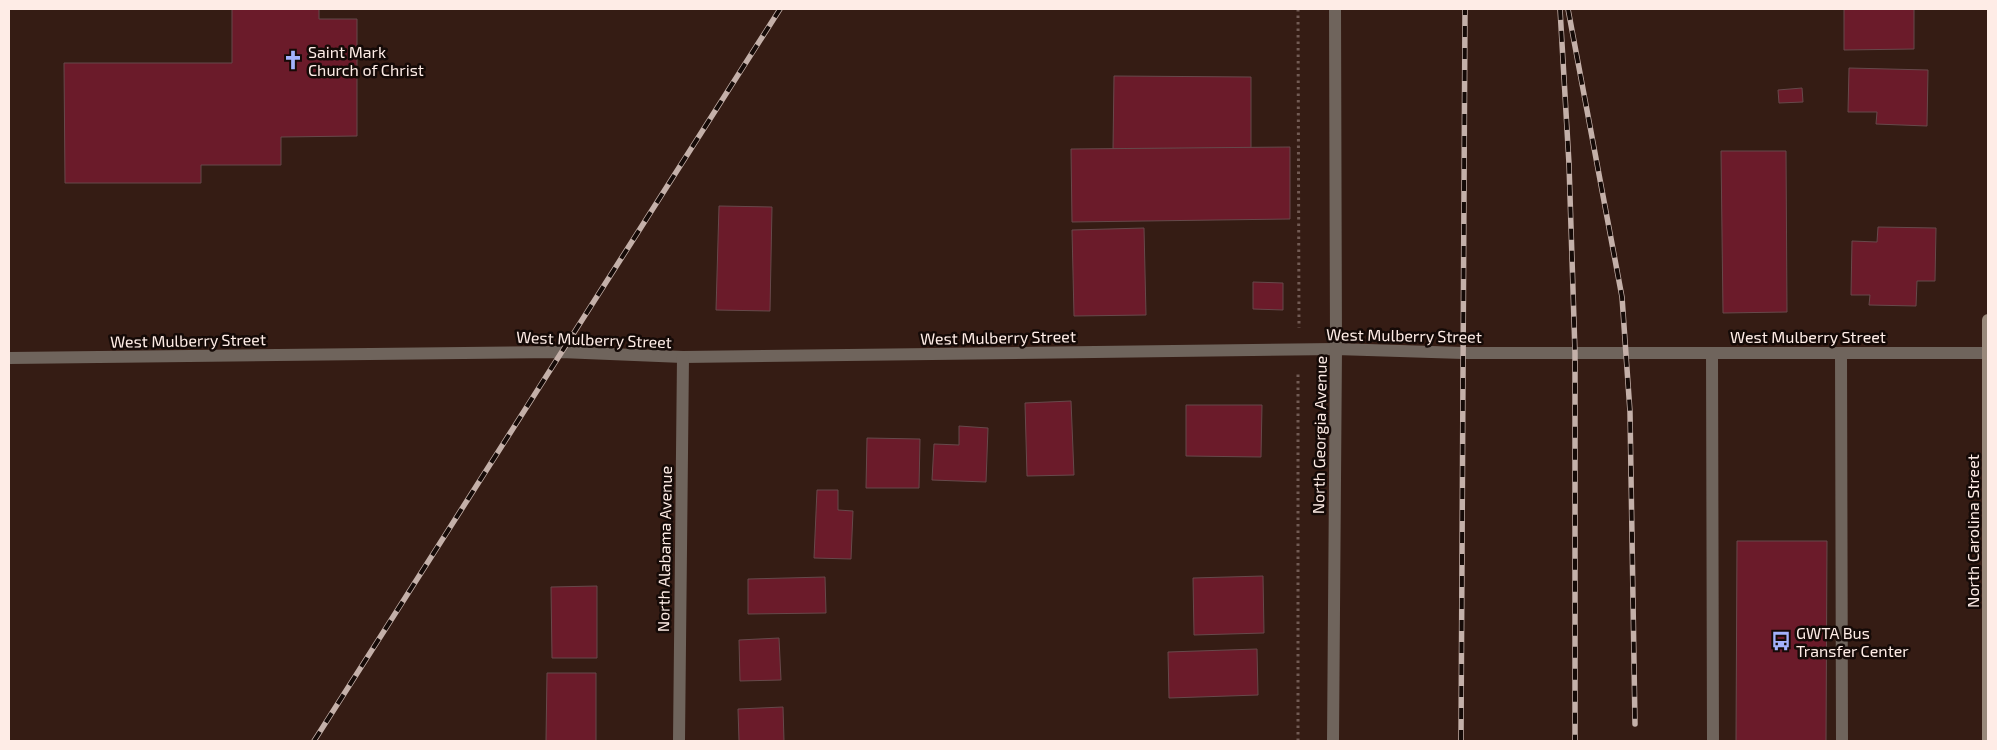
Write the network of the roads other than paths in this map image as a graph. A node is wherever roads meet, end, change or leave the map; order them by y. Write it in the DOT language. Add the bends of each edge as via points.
graph roads {
  1 [pos="1335,9"];
  2 [pos="1988,320"];
  3 [pos="1336,349"];
  4 [pos="1712,353"];
  5 [pos="1841,353"];
  6 [pos="1988,353"];
  7 [pos="683,357"];
  8 [pos="9,358"];
  9 [pos="678,741"];
  10 [pos="1333,741"];
  11 [pos="1713,741"];
  12 [pos="1842,741"];
  13 [pos="1988,741"];
  1 -- 3 [label="street, North Georgia Avenue"];
  2 -- 6 [label="street, North Carolina Street"];
  3 -- 4 [label="street, West Mulberry Street" via="1463,353"];
  3 -- 7 [label="street, West Mulberry Street"];
  3 -- 10 [label="street, North Georgia Avenue"];
  4 -- 5 [label="street, West Mulberry Street"];
  4 -- 11 [label="street"];
  5 -- 6 [label="street, West Mulberry Street"];
  5 -- 12 [label="street"];
  6 -- 13 [label="street, North Carolina Street"];
  7 -- 8 [label="street, West Mulberry Street" via="562,352"];
  7 -- 9 [label="street, North Alabama Avenue"];
}
